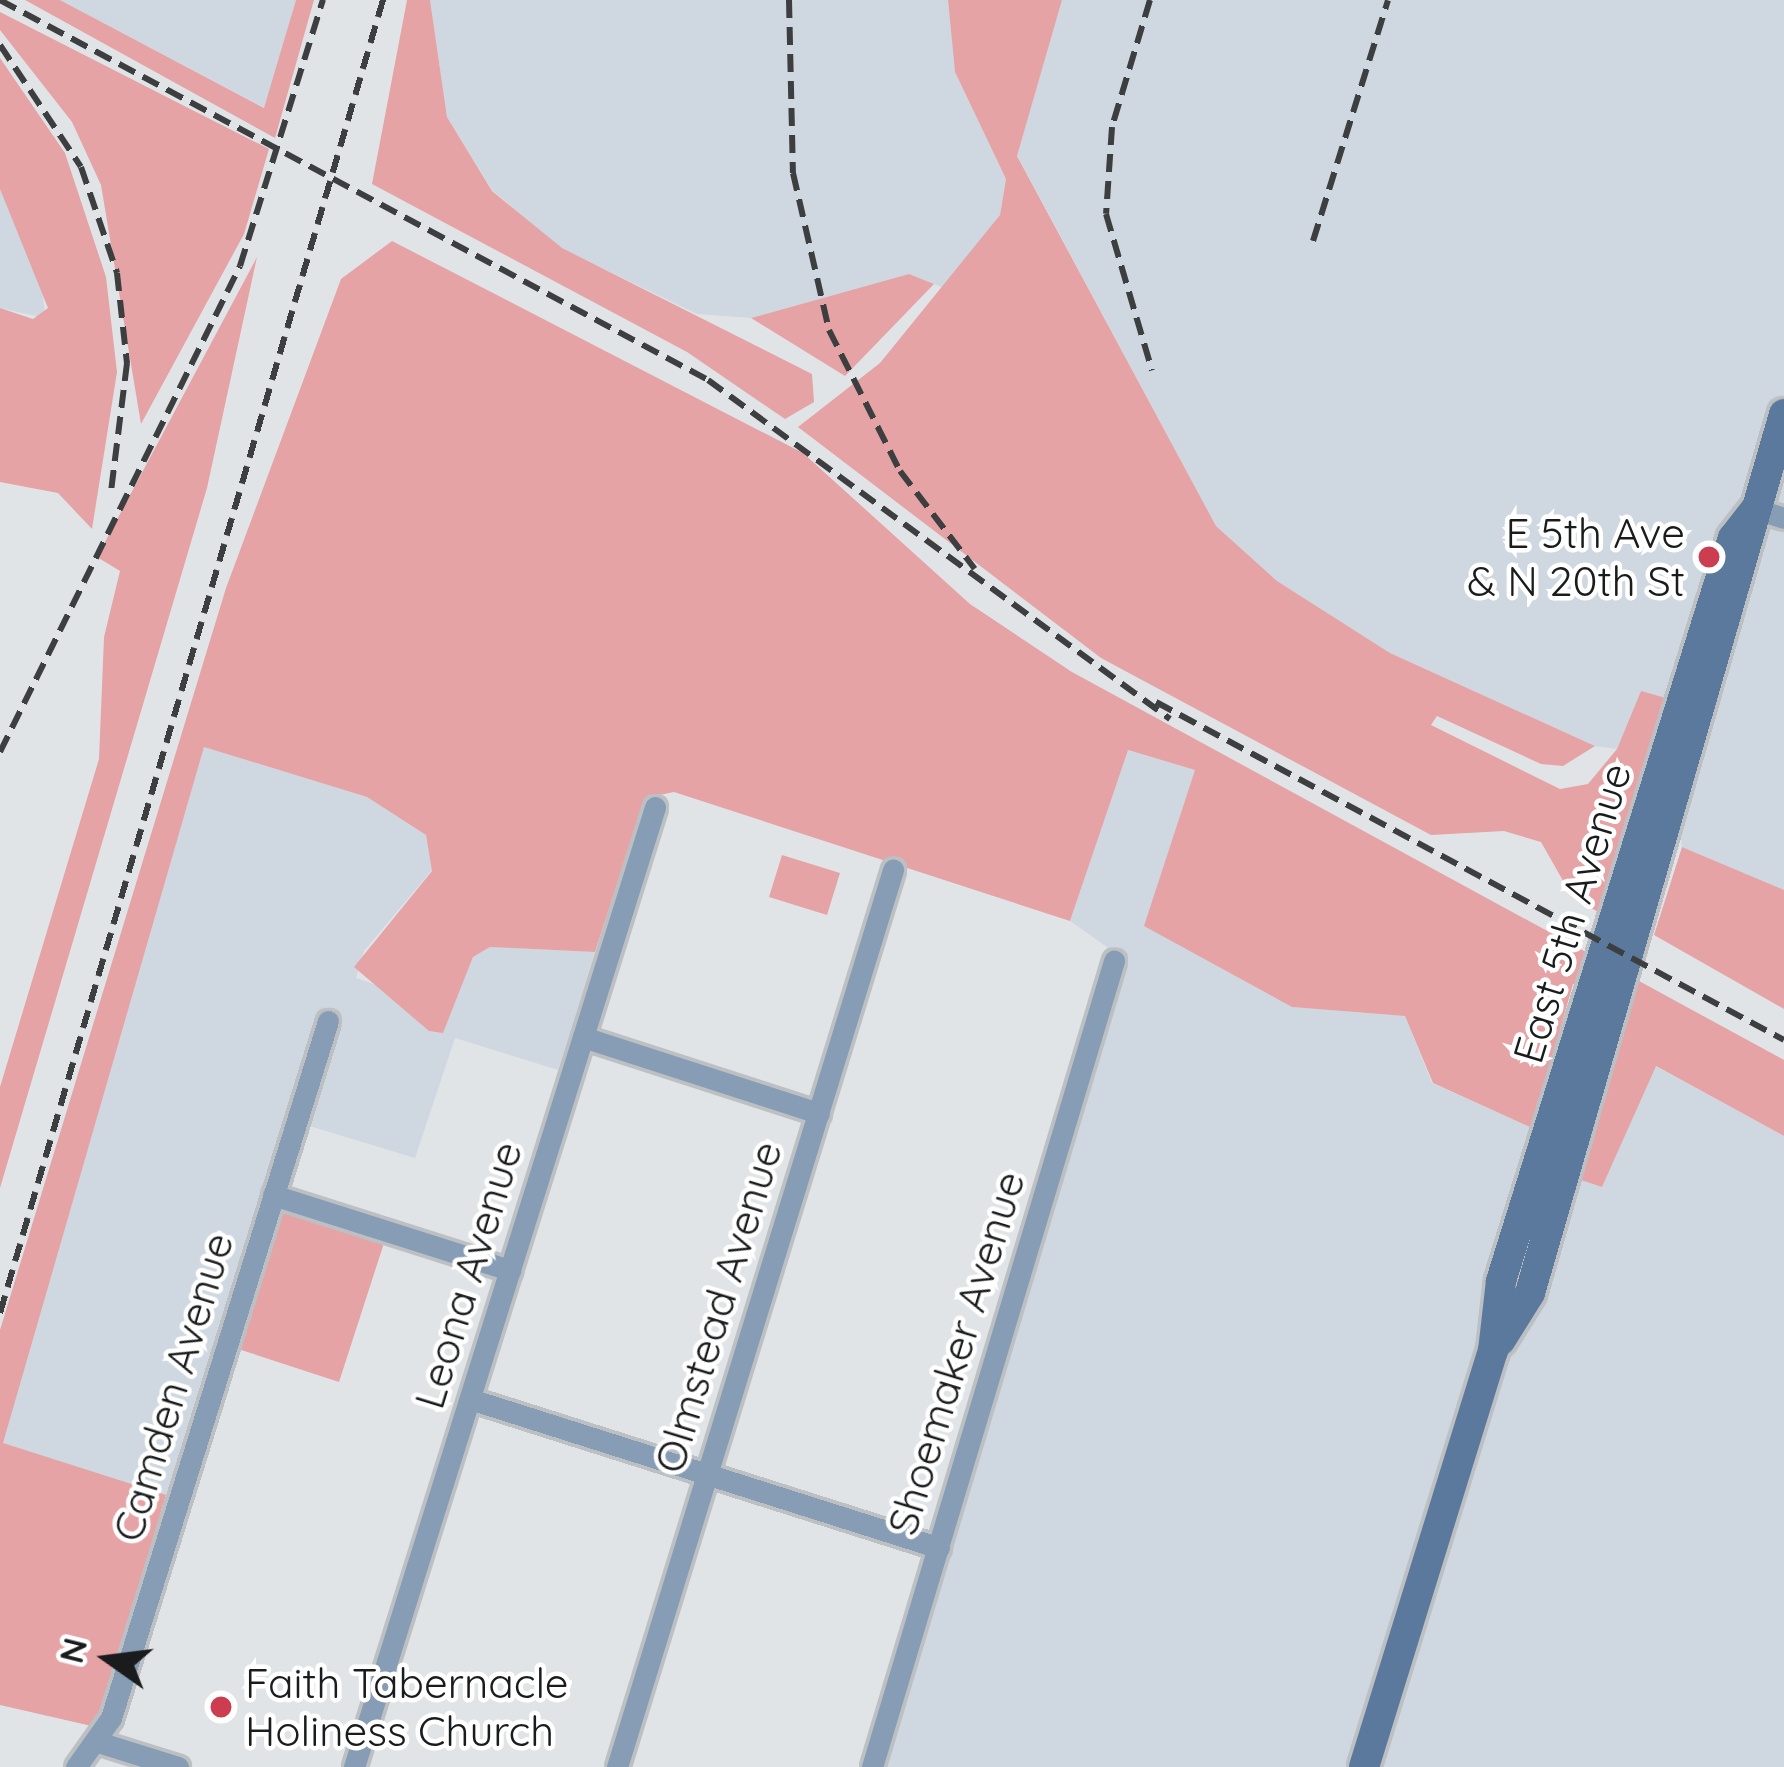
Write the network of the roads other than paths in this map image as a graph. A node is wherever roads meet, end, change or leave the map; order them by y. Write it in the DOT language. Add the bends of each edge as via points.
graph roads {
  1 [pos="1784,414"];
  2 [pos="1770,513"];
  3 [pos="655,807"];
  4 [pos="893,871"];
  5 [pos="1114,961"];
  6 [pos="328,1021"];
  7 [pos="583,1037"];
  8 [pos="819,1112"];
  9 [pos="273,1195"];
  10 [pos="510,1270"];
  11 [pos="470,1399"];
  12 [pos="707,1474"];
  13 [pos="939,1547"];
  14 [pos="98,1742"];
  15 [pos="76,1767"];
  16 [pos="178,1767"];
  17 [pos="354,1767"];
  18 [pos="617,1767"];
  19 [pos="872,1767"];
  20 [pos="1364,1767"];
  1 -- 2 [label="main road, East 5th Avenue"];
  2 -- 20 [label="main road, East 5th Avenue" via="1530,1293 1493,1351"];
  3 -- 7 [label="street, Leona Avenue"];
  4 -- 8 [label="street, Olmstead Avenue"];
  5 -- 13 [label="street, Shoemaker Avenue"];
  6 -- 9 [label="street, Camden Avenue"];
  7 -- 8 [label="street"];
  7 -- 10 [label="street, Leona Avenue"];
  8 -- 12 [label="street, Olmstead Avenue"];
  9 -- 10 [label="street"];
  9 -- 14 [label="street, Camden Avenue"];
  10 -- 11 [label="street, Leona Avenue"];
  11 -- 12 [label="street"];
  11 -- 17 [label="street, Leona Avenue"];
  12 -- 13 [label="street"];
  12 -- 18 [label="street, Olmstead Avenue"];
  13 -- 19 [label="street, Shoemaker Avenue"];
  14 -- 15 [label="street, Camden Avenue"];
  14 -- 16 [label="street"];
}
